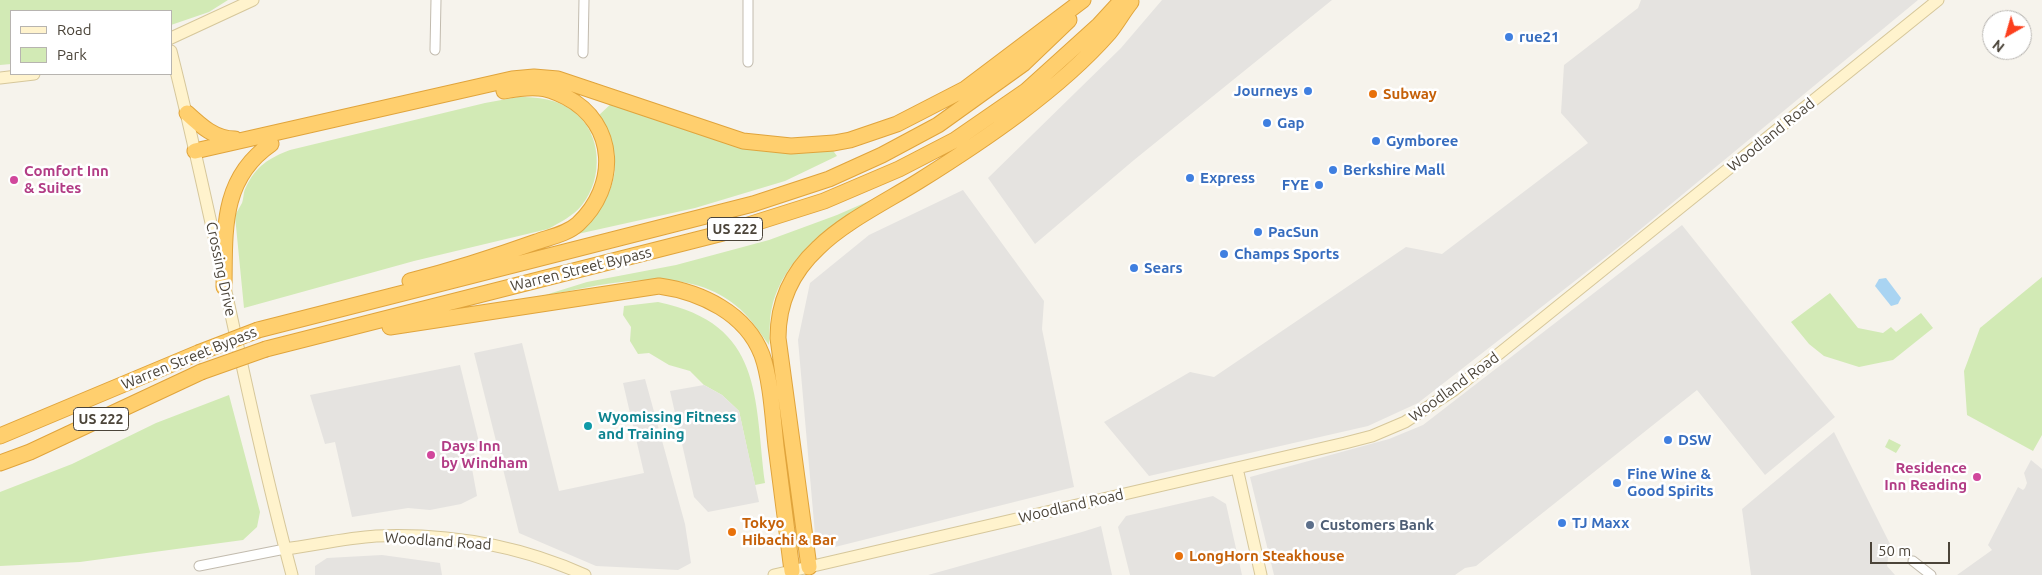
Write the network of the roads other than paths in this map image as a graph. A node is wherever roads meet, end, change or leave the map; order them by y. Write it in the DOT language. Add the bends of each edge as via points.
graph roads {
  1 [pos="253,0"];
  2 [pos="436,0"];
  3 [pos="584,0"];
  4 [pos="748,0"];
  5 [pos="1083,0"];
  6 [pos="1091,0"];
  7 [pos="1122,0"];
  8 [pos="1132,0"];
  9 [pos="1938,0"];
  10 [pos="172,38"];
  11 [pos="435,50"];
  12 [pos="583,53"];
  13 [pos="172,55"];
  14 [pos="748,62"];
  15 [pos="26,75"];
  16 [pos="0,78"];
  17 [pos="187,113"];
  18 [pos="257,137"];
  19 [pos="271,144"];
  20 [pos="196,156"];
  21 [pos="224,287"];
  22 [pos="276,325"];
  23 [pos="292,342"];
  24 [pos="0,434"];
  25 [pos="0,463"];
  26 [pos="1237,468"];
  27 [pos="285,549"];
  28 [pos="1913,561"];
  29 [pos="199,566"];
  30 [pos="810,571"];
  31 [pos="792,573"];
  32 [pos="292,575"];
  33 [pos="585,575"];
  34 [pos="774,575"];
  35 [pos="1261,575"];
  36 [pos="1931,575"];
  1 -- 10 [label="main road"];
  2 -- 11 [label="street"];
  3 -- 12 [label="street"];
  4 -- 14 [label="street"];
  5 -- 18 [label="highway" via="965,89 897,124 834,143 791,146 743,140 558,79 534,77 512,79"];
  6 -- 22 [label="highway, Warren Street Bypass / US 222" via="1023,64 938,125 829,179 753,204"];
  7 -- 23 [label="highway, Warren Street Bypass / US 222" via="1026,91 955,140 899,169 824,201 723,233"];
  8 -- 30 [label="highway" via="1109,32 1029,105 942,167 836,233 818,248 787,289 778,338"];
  9 -- 26 [label="main road, Woodland Road" via="1435,404 1372,436"];
  13 -- 17 [label="main road, Crossing Drive"];
  15 -- 16 [label="main road"];
  17 -- 18 [label="highway" via="204,129 221,137"];
  17 -- 20 [label="main road, Crossing Drive"];
  18 -- 20 [label="highway"];
  19 -- 20 [label="highway"];
  19 -- 21 [label="highway" via="245,168 231,196 225,240"];
  19 -- 22 [label="highway" via="517,89 539,88 562,95 594,119 604,140 607,160 600,196 585,216 567,231 477,263 336,301"];
  20 -- 21 [label="main road, Crossing Drive"];
  21 -- 27 [label="main road, Crossing Drive"];
  22 -- 24 [label="highway, Warren Street Bypass / US 222, bridge" via="198,353"];
  23 -- 25 [label="highway, Warren Street Bypass / US 222, bridge" via="201,372"];
  23 -- 31 [label="highway" via="659,286 707,300 737,319 762,356"];
  26 -- 30 [label="main road, Woodland Road"];
  26 -- 35 [label="main road"];
  27 -- 29 [label="street, Woodland Road"];
  27 -- 32 [label="main road, Crossing Drive"];
  27 -- 33 [label="main road, Woodland Road" via="374,536 455,539 517,549"];
  28 -- 36 [label="street"];
  30 -- 31 [label="main road, Woodland Road"];
  31 -- 34 [label="main road, Woodland Road"];
}
